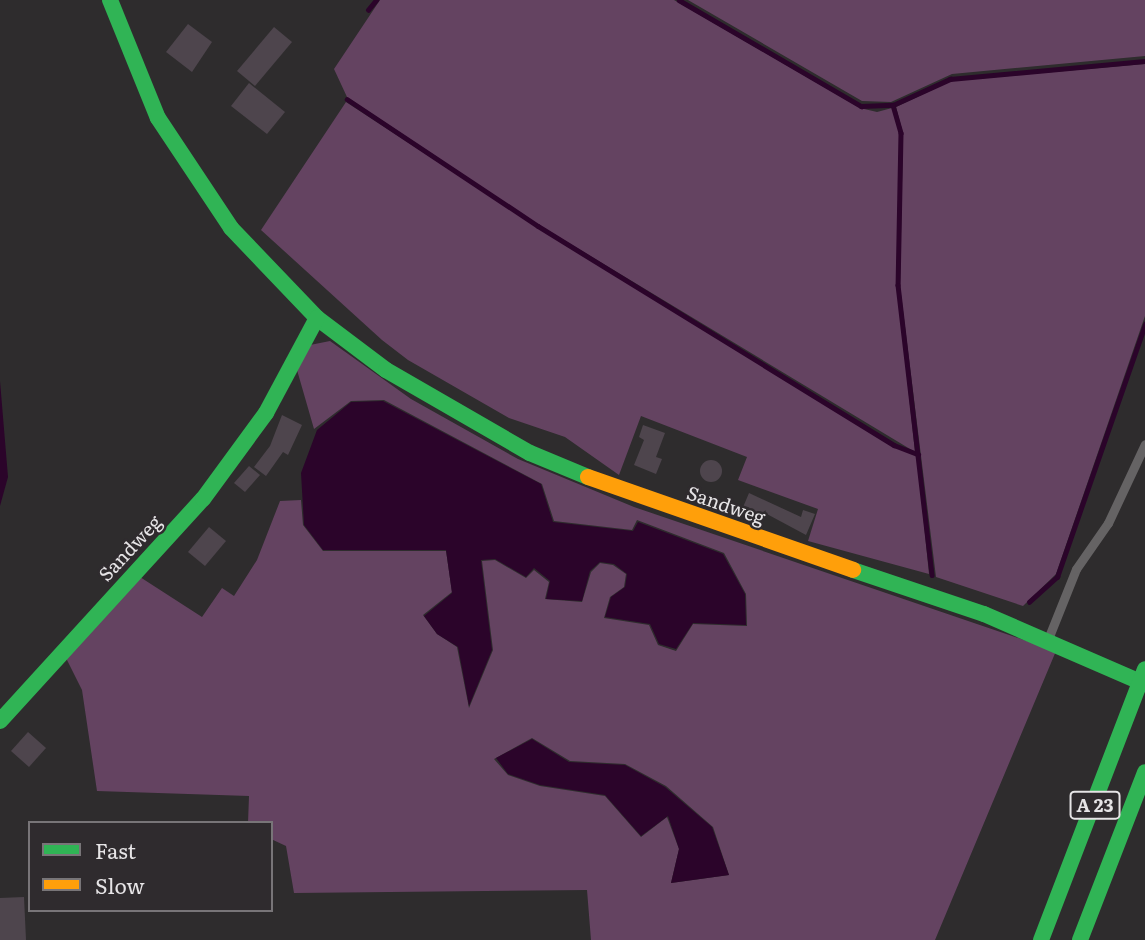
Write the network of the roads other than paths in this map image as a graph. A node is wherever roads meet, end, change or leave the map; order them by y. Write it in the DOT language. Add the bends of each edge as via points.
graph roads {
  1 [pos="110,0"];
  2 [pos="317,318"];
  3 [pos="1145,444"];
  4 [pos="1048,639"];
  5 [pos="1145,669"];
  6 [pos="1145,684"];
  7 [pos="0,721"];
  8 [pos="1145,772"];
  9 [pos="1041,940"];
  10 [pos="1080,940"];
  1 -- 2 [label="main road, Sandweg" via="158,118 194,178 256,258"];
  2 -- 4 [label="main road, Sandweg" via="440,405 530,453 635,496"];
  2 -- 7 [label="main road, Sandweg" via="266,413 203,499"];
  3 -- 4 [label="lane" via="1108,523 1076,569"];
  4 -- 6 [label="main road, Sandweg"];
  5 -- 9 [label="main road, A 23"];
  8 -- 10 [label="main road, A 23"];
}
